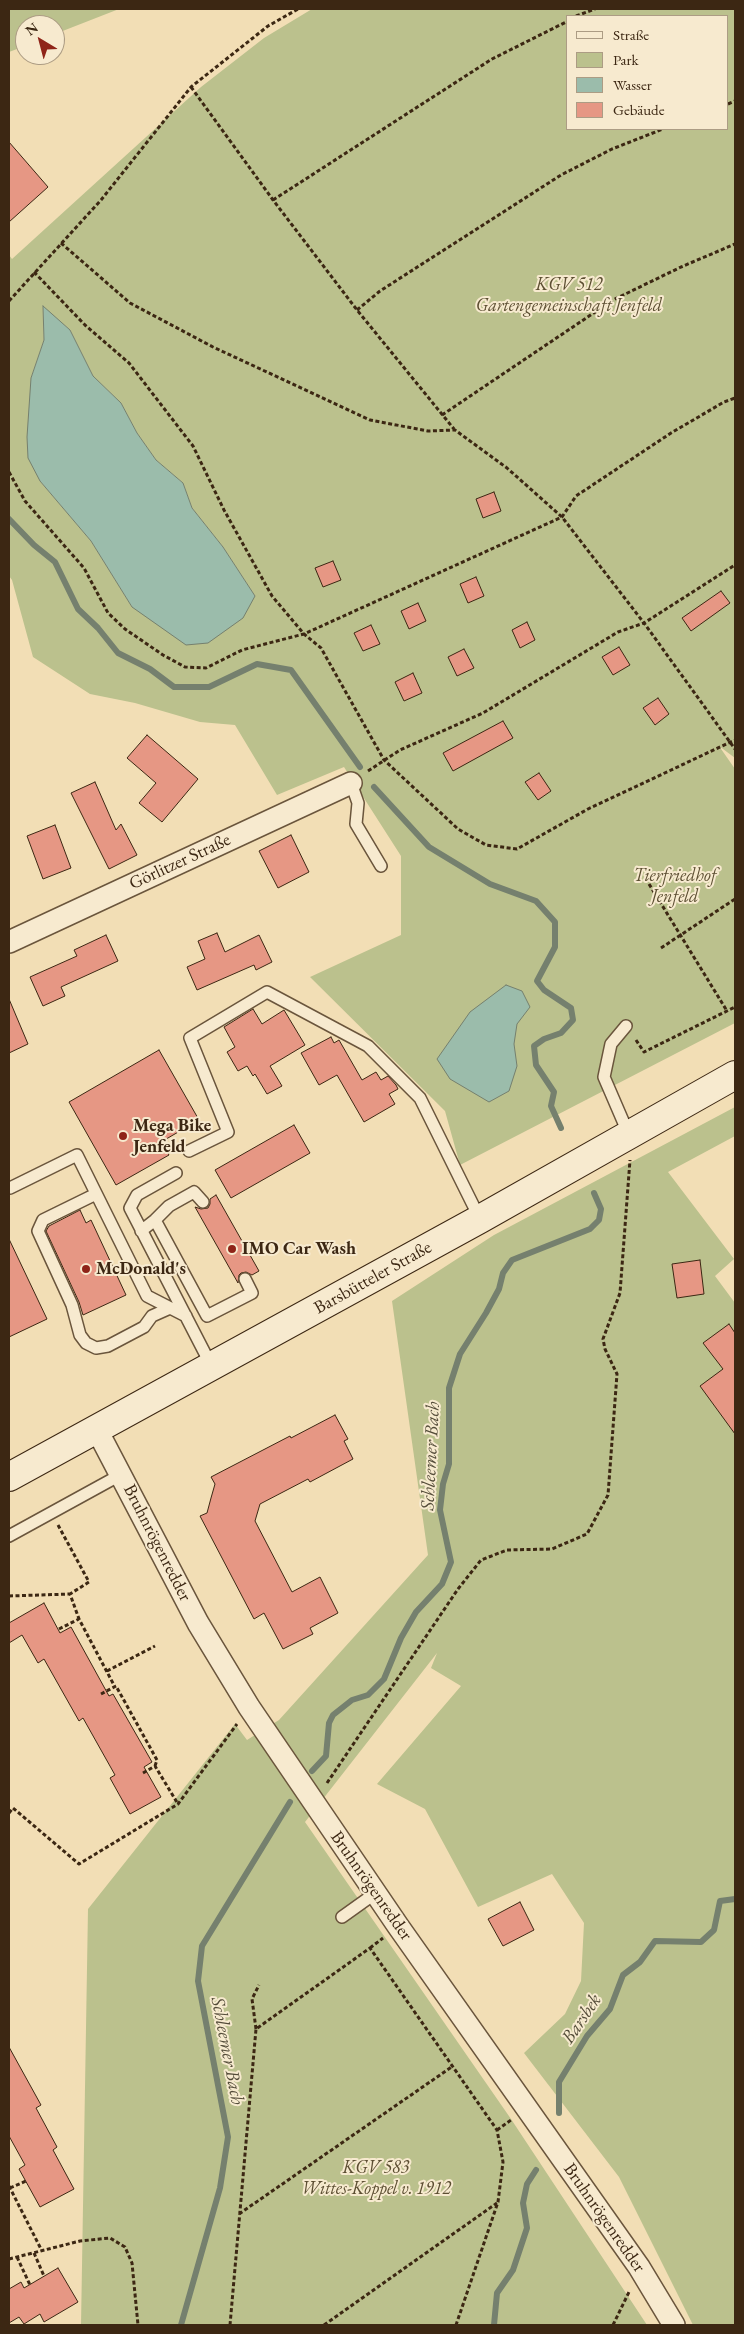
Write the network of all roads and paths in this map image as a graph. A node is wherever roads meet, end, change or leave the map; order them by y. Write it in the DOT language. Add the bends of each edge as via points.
graph roads {
  1 [pos="298,9"];
  2 [pos="595,9"];
  3 [pos="579,15"];
  4 [pos="566,22"];
  5 [pos="191,87"];
  6 [pos="660,130"];
  7 [pos="273,200"];
  8 [pos="61,243"];
  9 [pos="735,244"];
  10 [pos="34,272"];
  11 [pos="9,301"];
  12 [pos="357,310"];
  13 [pos="735,398"];
  14 [pos="442,415"];
  15 [pos="455,430"];
  16 [pos="9,472"];
  17 [pos="562,517"];
  18 [pos="735,565"];
  19 [pos="644,623"];
  20 [pos="304,634"];
  21 [pos="735,740"];
  22 [pos="731,743"];
  23 [pos="735,749"];
  24 [pos="384,760"];
  25 [pos="350,783"];
  26 [pos="380,866"];
  27 [pos="649,884"];
  28 [pos="735,899"];
  29 [pos="680,935"];
  30 [pos="9,942"];
  31 [pos="661,948"];
  32 [pos="735,1007"];
  33 [pos="727,1011"];
  34 [pos="626,1026"];
  35 [pos="735,1076"];
  36 [pos="630,1135"];
  37 [pos="188,1151"];
  38 [pos="176,1173"];
  39 [pos="10,1188"];
  40 [pos="96,1194"];
  41 [pos="203,1202"];
  42 [pos="480,1219"];
  43 [pos="155,1220"];
  44 [pos="141,1231"];
  45 [pos="245,1279"];
  46 [pos="170,1308"];
  47 [pos="186,1316"];
  48 [pos="212,1367"];
  49 [pos="98,1430"];
  50 [pos="122,1474"];
  51 [pos="9,1477"];
  52 [pos="51,1513"];
  53 [pos="9,1536"];
  54 [pos="70,1594"];
  55 [pos="9,1596"];
  56 [pos="80,1619"];
  57 [pos="59,1630"];
  58 [pos="155,1646"];
  59 [pos="107,1671"];
  60 [pos="115,1687"];
  61 [pos="101,1694"];
  62 [pos="249,1707"];
  63 [pos="155,1766"];
  64 [pos="143,1773"];
  65 [pos="313,1803"];
  66 [pos="178,1804"];
  67 [pos="9,1813"];
  68 [pos="376,1892"];
  69 [pos="342,1918"];
  70 [pos="259,1984"];
  71 [pos="256,2029"];
  72 [pos="452,2066"];
  73 [pos="26,2181"];
  74 [pos="9,2187"];
  75 [pos="498,2202"];
  76 [pos="238,2215"];
  77 [pos="42,2250"];
  78 [pos="34,2253"];
  79 [pos="17,2257"];
  80 [pos="9,2259"];
  81 [pos="640,2267"];
  82 [pos="44,2276"];
  83 [pos="30,2285"];
  84 [pos="138,2325"];
  85 [pos="230,2325"];
  86 [pos="324,2325"];
  87 [pos="456,2325"];
  88 [pos="614,2325"];
  89 [pos="674,2325"];
  1 -- 5 [label="path" via="268,26"];
  2 -- 3 [label="path"];
  4 -- 7 [label="path" via="484,64"];
  5 -- 7 [label="path"];
  5 -- 8 [label="path" via="101,200"];
  6 -- 12 [label="path" via="612,149 561,175"];
  7 -- 12 [label="path"];
  8 -- 10 [label="path"];
  8 -- 15 [label="path" via="130,303 213,348 370,420 428,431"];
  9 -- 14 [label="path" via="613,300"];
  10 -- 11 [label="path"];
  10 -- 20 [label="path" via="85,325 129,363 193,446 272,596"];
  12 -- 14 [label="path"];
  13 -- 17 [label="path" via="671,434 576,496"];
  14 -- 15 [label="path"];
  15 -- 17 [label="path" via="508,468"];
  16 -- 20 [label="path" via="25,501 84,568 108,613 125,629 170,659 185,667 206,668 242,650"];
  17 -- 19 [label="path"];
  17 -- 20 [label="path"];
  18 -- 19 [label="path"];
  19 -- 22 [label="path"];
  19 -- 24 [label="path" via="618,632 483,712"];
  20 -- 24 [label="path" via="321,648"];
  21 -- 22 [label="path"];
  22 -- 23 [label="path"];
  22 -- 24 [label="path" via="588,809 517,849 486,845 458,829"];
  25 -- 26 [label="lane" via="358,803 356,824"];
  25 -- 30 [label="street, Görlitzer Straße"];
  27 -- 29 [label="path"];
  28 -- 29 [label="path"];
  29 -- 31 [label="path"];
  29 -- 33 [label="path"];
  32 -- 33 [label="path"];
  33 -- 34 [label="path" via="644,1052"];
  34 -- 36 [label="lane" via="610,1044 604,1077"];
  35 -- 36 [label="main road, Barsbütteler Straße"];
  36 -- 42 [label="main road, Barsbütteler Straße"];
  36 -- 65 [label="path" via="620,1293 603,1339 617,1374 608,1495 587,1534 552,1549 507,1550 481,1560"];
  37 -- 42 [label="lane" via="228,1132 190,1038 267,992 368,1046 420,1098"];
  38 -- 44 [label="lane" via="137,1195 130,1208"];
  39 -- 40 [label="lane" via="77,1155"];
  40 -- 46 [label="lane" via="147,1296"];
  40 -- 46 [label="lane" via="43,1220 38,1231 72,1305 80,1335 96,1348 108,1346 144,1328 152,1316"];
  41 -- 43 [label="lane" via="194,1192 168,1206"];
  42 -- 48 [label="main road, Barsbütteler Straße"];
  43 -- 44 [label="lane"];
  43 -- 45 [label="lane" via="207,1316 252,1293"];
  44 -- 47 [label="lane"];
  46 -- 47 [label="lane"];
  47 -- 48 [label="lane"];
  48 -- 49 [label="main road, Barsbütteler Straße"];
  49 -- 50 [label="street, Bruhnrögenredder"];
  49 -- 51 [label="main road, Barsbütteler Straße"];
  50 -- 52 [label="lane"];
  50 -- 62 [label="street, Bruhnrögenredder" via="198,1623"];
  52 -- 53 [label="lane"];
  52 -- 54 [label="path" via="89,1582"];
  54 -- 55 [label="path"];
  54 -- 56 [label="path"];
  56 -- 57 [label="path"];
  56 -- 59 [label="path"];
  58 -- 59 [label="path"];
  59 -- 60 [label="path"];
  60 -- 61 [label="path"];
  60 -- 63 [label="path" via="157,1760"];
  62 -- 65 [label="street, Bruhnrögenredder"];
  62 -- 66 [label="path"];
  63 -- 64 [label="path"];
  63 -- 66 [label="path"];
  65 -- 68 [label="street, Bruhnrögenredder"];
  66 -- 67 [label="path" via="78,1864 13,1808"];
  68 -- 69 [label="lane"];
  68 -- 81 [label="street, Bruhnrögenredder"];
  70 -- 71 [label="path" via="252,1999"];
  71 -- 72 [label="path" via="370,1948"];
  71 -- 76 [label="path"];
  72 -- 75 [label="path" via="497,2130 504,2162"];
  72 -- 76 [label="path"];
  73 -- 74 [label="path"];
  74 -- 77 [label="path"];
  75 -- 86 [label="path"];
  75 -- 87 [label="path"];
  76 -- 85 [label="path"];
  77 -- 78 [label="path"];
  77 -- 84 [label="path" via="110,2238 124,2248 132,2263"];
  78 -- 79 [label="path"];
  78 -- 82 [label="path"];
  79 -- 80 [label="path"];
  79 -- 83 [label="path"];
  81 -- 88 [label="path"];
  81 -- 89 [label="street, Bruhnrögenredder"];
}
